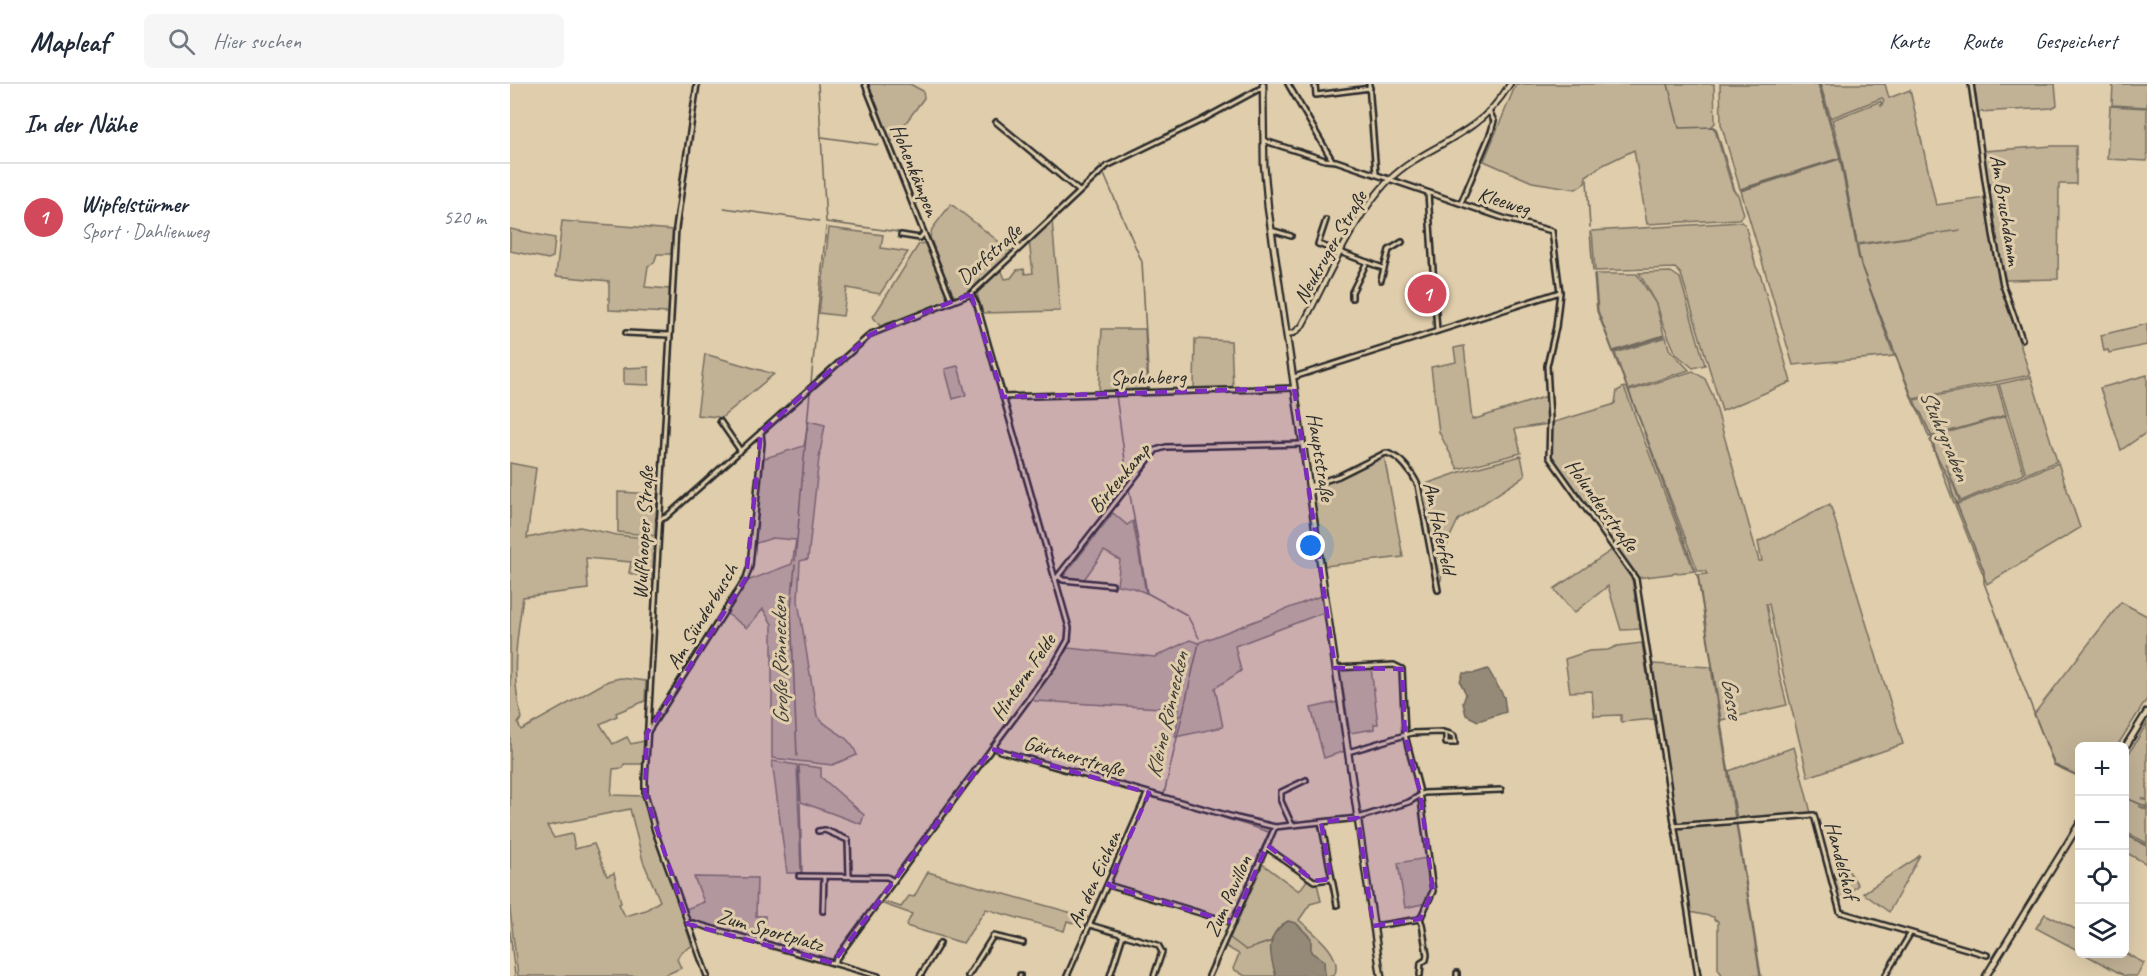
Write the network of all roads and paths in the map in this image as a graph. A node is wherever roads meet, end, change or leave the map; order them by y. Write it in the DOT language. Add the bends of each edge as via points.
graph roads {
  1 [pos="697,84"];
  2 [pos="865,84"];
  3 [pos="1288,84"];
  4 [pos="1315,84"];
  5 [pos="1510,84"];
  6 [pos="1971,84"];
  7 [pos="1263,85"];
  8 [pos="1370,86"];
  9 [pos="1489,111"];
  10 [pos="996,122"];
  11 [pos="1264,141"];
  12 [pos="1332,160"];
  13 [pos="1376,174"];
  14 [pos="1390,179"];
  15 [pos="1079,190"];
  16 [pos="1428,193"];
  17 [pos="1461,203"];
  18 [pos="1326,220"];
  19 [pos="1271,230"];
  20 [pos="924,233"];
  21 [pos="901,235"];
  22 [pos="1291,236"];
  23 [pos="1402,242"];
  24 [pos="1342,252"];
  25 [pos="1367,262"];
  26 [pos="1383,268"];
  27 [pos="1381,280"];
  28 [pos="1560,292"];
  29 [pos="971,294"];
  30 [pos="1352,298"];
  31 [pos="952,301"];
  32 [pos="1437,331"];
  33 [pos="626,333"];
  34 [pos="1287,334"];
  35 [pos="669,335"];
  36 [pos="2022,339"];
  37 [pos="1292,378"];
  38 [pos="1294,388"];
  39 [pos="1003,397"];
  40 [pos="720,421"];
  41 [pos="761,432"];
  42 [pos="1303,444"];
  43 [pos="740,450"];
  44 [pos="1309,486"];
  45 [pos="659,520"];
  46 [pos="1059,577"];
  47 [pos="1055,580"];
  48 [pos="1112,585"];
  49 [pos="1438,590"];
  50 [pos="1336,668"];
  51 [pos="2147,712"];
  52 [pos="647,733"];
  53 [pos="1446,733"];
  54 [pos="1405,735"];
  55 [pos="2128,742"];
  56 [pos="993,747"];
  57 [pos="1348,752"];
  58 [pos="1306,780"];
  59 [pos="1501,790"];
  60 [pos="1148,793"];
  61 [pos="1420,794"];
  62 [pos="1358,818"];
  63 [pos="1321,822"];
  64 [pos="1292,825"];
  65 [pos="1674,826"];
  66 [pos="1275,827"];
  67 [pos="2075,830"];
  68 [pos="818,831"];
  69 [pos="1266,847"];
  70 [pos="799,876"];
  71 [pos="849,876"];
  72 [pos="824,877"];
  73 [pos="1331,879"];
  74 [pos="894,881"];
  75 [pos="1108,885"];
  76 [pos="1337,905"];
  77 [pos="823,911"];
  78 [pos="1419,919"];
  79 [pos="1233,923"];
  80 [pos="688,924"];
  81 [pos="1090,925"];
  82 [pos="1374,926"];
  83 [pos="1910,933"];
  84 [pos="1123,935"];
  85 [pos="940,943"];
  86 [pos="1023,943"];
  87 [pos="1987,955"];
  88 [pos="832,963"];
  89 [pos="1420,975"];
  90 [pos="707,976"];
  91 [pos="878,976"];
  92 [pos="920,976"];
  93 [pos="968,976"];
  94 [pos="1067,976"];
  95 [pos="1110,976"];
  96 [pos="1154,976"];
  97 [pos="1209,976"];
  98 [pos="1381,976"];
  99 [pos="1698,976"];
  100 [pos="1885,976"];
  101 [pos="1986,976"];
  1 -- 35 [label="street, Wulfhooper Straße" via="676,228"];
  2 -- 20 [label="street, Hohenkämpen"];
  3 -- 12 [label="street"];
  4 -- 8 [label="street" via="1316,95"];
  5 -- 9 [label="street, Neukruger Straße"];
  6 -- 36 [label="street, Am Bruchdamm" via="2003,285"];
  7 -- 11 [label="main road, Hauptstraße"];
  7 -- 15 [label="street, Dorfstraße" via="1200,121 1117,160"];
  8 -- 13 [label="street"];
  9 -- 14 [label="street, Neukruger Straße" via="1474,125"];
  9 -- 17 [label="street" via="1494,121 1491,132"];
  10 -- 15 [label="street"];
  11 -- 12 [label="street, Kleeweg"];
  11 -- 19 [label="main road, Hauptstraße"];
  12 -- 13 [label="street, Kleeweg"];
  13 -- 14 [label="street, Kleeweg"];
  14 -- 16 [label="street, Kleeweg"];
  14 -- 24 [label="street, Neukruger Straße" via="1370,202"];
  15 -- 29 [label="street, Dorfstraße"];
  16 -- 17 [label="street, Kleeweg"];
  16 -- 32 [label="street"];
  17 -- 28 [label="street, Kleeweg" via="1552,231"];
  18 -- 24 [label="street" via="1318,244"];
  19 -- 22 [label="street"];
  19 -- 34 [label="main road, Hauptstraße"];
  20 -- 21 [label="street, Hohenkämpen" via="921,238"];
  20 -- 31 [label="street, Hohenkämpen"];
  23 -- 26 [label="street" via="1389,250"];
  24 -- 25 [label="street"];
  24 -- 34 [label="street, Neukruger Straße" via="1302,326"];
  25 -- 26 [label="street"];
  25 -- 30 [label="street"];
  26 -- 27 [label="street"];
  28 -- 32 [label="street"];
  28 -- 65 [label="street, Holunderstraße" via="1547,366 1549,458 1636,579"];
  29 -- 31 [label="street, Dorfstraße"];
  29 -- 39 [label="street, Hinterm Felde"];
  31 -- 41 [label="street, Dorfstraße" via="871,334"];
  32 -- 37 [label="street"];
  33 -- 35 [label="street"];
  34 -- 37 [label="main road, Hauptstraße"];
  35 -- 45 [label="street, Wulfhooper Straße"];
  37 -- 38 [label="main road, Hauptstraße"];
  38 -- 39 [label="street, Spohnberg"];
  38 -- 42 [label="main road, Hauptstraße"];
  39 -- 47 [label="street, Hinterm Felde"];
  40 -- 43 [label="street"];
  41 -- 43 [label="street, Dorfstraße"];
  41 -- 52 [label="street, Am Sünderbusch" via="746,578"];
  42 -- 44 [label="main road, Hauptstraße"];
  42 -- 46 [label="street, Birkenkamp" via="1156,450"];
  43 -- 45 [label="street, Dorfstraße"];
  44 -- 49 [label="street, Am Haferfeld" via="1383,454 1396,458 1418,485"];
  44 -- 50 [label="main road, Hauptstraße"];
  45 -- 52 [label="street, Wulfhooper Straße"];
  46 -- 47 [label="street, Birkenkamp"];
  46 -- 48 [label="street"];
  47 -- 56 [label="street, Hinterm Felde" via="1069,628 1068,640"];
  50 -- 54 [label="street" via="1402,669"];
  50 -- 57 [label="main road, Hauptstraße"];
  51 -- 55 [label="main road"];
  52 -- 80 [label="street, Wulfhooper Straße" via="645,793"];
  53 -- 54 [label="street"];
  54 -- 57 [label="street"];
  54 -- 61 [label="street"];
  56 -- 60 [label="street, Gärtnerstraße"];
  56 -- 74 [label="street, Hinterm Felde"];
  57 -- 62 [label="main road, Hauptstraße"];
  58 -- 64 [label="street" via="1281,792"];
  59 -- 61 [label="street"];
  60 -- 66 [label="street, Gärtnerstraße"];
  60 -- 75 [label="street, An den Eichen"];
  61 -- 62 [label="street, Gärtnerstraße" via="1409,802"];
  61 -- 78 [label="street" via="1433,891"];
  62 -- 63 [label="street, Gärtnerstraße"];
  62 -- 82 [label="main road, Hauptstraße"];
  63 -- 64 [label="street, Gärtnerstraße"];
  63 -- 73 [label="street"];
  64 -- 66 [label="street, Gärtnerstraße"];
  65 -- 83 [label="street, Handelshof" via="1814,815 1840,912"];
  65 -- 99 [label="street, Holunderstraße"];
  66 -- 69 [label="street, Zum Pavillon"];
  67 -- 101 [label="main road"];
  68 -- 71 [label="street" via="849,840"];
  69 -- 73 [label="street" via="1314,881"];
  69 -- 79 [label="street, Zum Pavillon"];
  70 -- 72 [label="street"];
  71 -- 72 [label="street"];
  71 -- 74 [label="street" via="887,877"];
  72 -- 77 [label="street"];
  73 -- 76 [label="street"];
  74 -- 88 [label="street, Hinterm Felde"];
  75 -- 79 [label="street"];
  75 -- 81 [label="street, An den Eichen"];
  78 -- 82 [label="street"];
  78 -- 89 [label="street" via="1427,955"];
  79 -- 97 [label="street, Zum Pavillon"];
  80 -- 88 [label="street, Zum Sportplatz"];
  80 -- 90 [label="street, Wulfhooper Straße"];
  81 -- 84 [label="street"];
  81 -- 94 [label="street, An den Eichen"];
  82 -- 98 [label="main road, Hauptstraße"];
  83 -- 87 [label="street, Handelshof"];
  83 -- 100 [label="street"];
  84 -- 95 [label="street"];
  84 -- 96 [label="street" via="1161,948"];
  85 -- 92 [label="street"];
  86 -- 93 [label="street" via="993,936"];
  88 -- 91 [label="street, Zum Sportplatz"];
}
